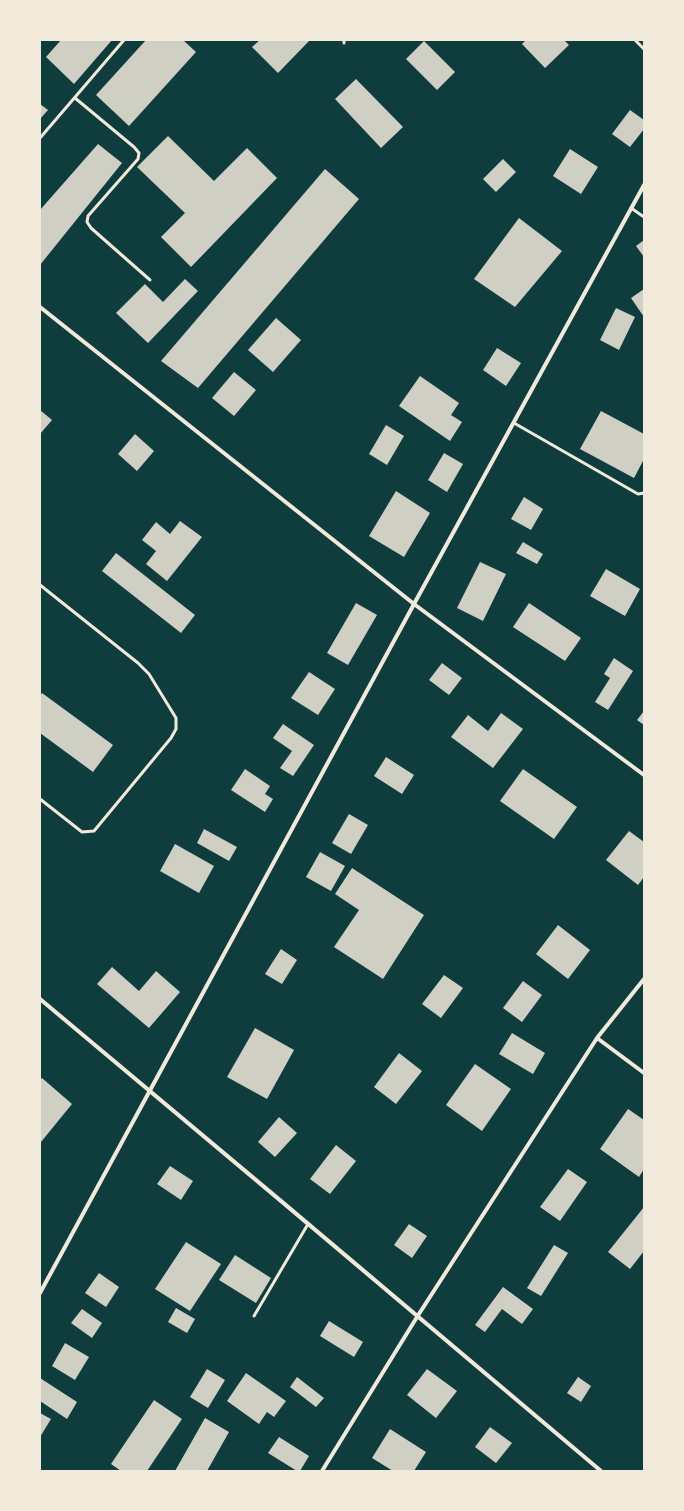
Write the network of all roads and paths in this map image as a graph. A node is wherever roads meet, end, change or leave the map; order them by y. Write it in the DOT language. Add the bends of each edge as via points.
graph roads {
  1 [pos="124,40"];
  2 [pos="635,40"];
  3 [pos="644,49"];
  4 [pos="75,98"];
  5 [pos="40,138"];
  6 [pos="644,185"];
  7 [pos="631,208"];
  8 [pos="644,217"];
  9 [pos="150,280"];
  10 [pos="40,307"];
  11 [pos="514,423"];
  12 [pos="644,493"];
  13 [pos="40,585"];
  14 [pos="414,604"];
  15 [pos="644,775"];
  16 [pos="40,798"];
  17 [pos="644,979"];
  18 [pos="40,999"];
  19 [pos="597,1038"];
  20 [pos="644,1073"];
  21 [pos="150,1090"];
  22 [pos="308,1224"];
  23 [pos="40,1293"];
  24 [pos="254,1316"];
  25 [pos="417,1317"];
  26 [pos="322,1471"];
  27 [pos="602,1471"];
  1 -- 4 [label="lane"];
  2 -- 3 [label="lane"];
  4 -- 5 [label="lane"];
  4 -- 9 [label="lane" via="134,146 139,153 138,160 88,216 87,222"];
  6 -- 7 [label="street"];
  7 -- 8 [label="lane"];
  7 -- 11 [label="street"];
  10 -- 14 [label="street"];
  11 -- 12 [label="lane" via="638,494"];
  11 -- 14 [label="street"];
  13 -- 16 [label="lane" via="138,663 149,674 176,718 176,728 171,738 94,831 82,832"];
  14 -- 15 [label="street"];
  14 -- 21 [label="street"];
  17 -- 19 [label="street"];
  18 -- 21 [label="street"];
  19 -- 20 [label="street"];
  19 -- 25 [label="street"];
  21 -- 22 [label="street"];
  21 -- 23 [label="street"];
  22 -- 24 [label="lane"];
  22 -- 25 [label="street"];
  25 -- 26 [label="street"];
  25 -- 27 [label="street"];
}
